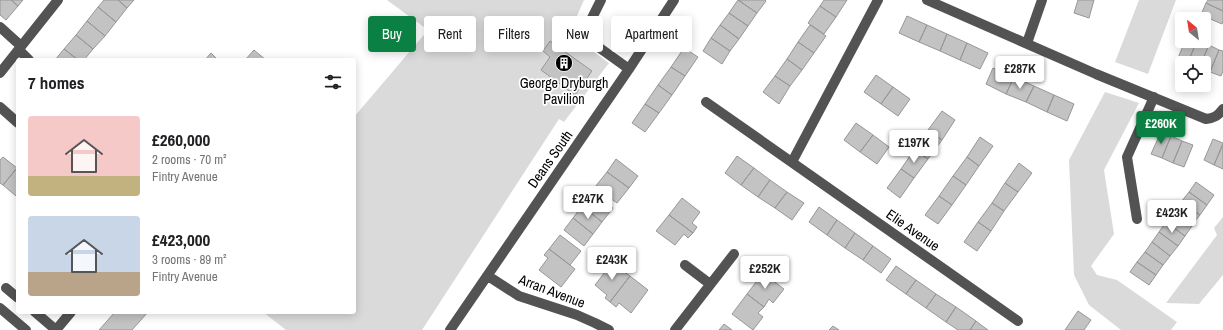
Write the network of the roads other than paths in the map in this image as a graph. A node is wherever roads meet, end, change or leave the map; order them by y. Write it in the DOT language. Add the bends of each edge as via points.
graph roads {
  1 [pos="58,0"];
  2 [pos="601,0"];
  3 [pos="878,0"];
  4 [pos="927,0"];
  5 [pos="1042,0"];
  6 [pos="674,1"];
  7 [pos="0,27"];
  8 [pos="1027,43"];
  9 [pos="20,48"];
  10 [pos="28,58"];
  11 [pos="629,69"];
  12 [pos="0,73"];
  13 [pos="1154,97"];
  14 [pos="706,102"];
  15 [pos="0,107"];
  16 [pos="1223,109"];
  17 [pos="16,121"];
  18 [pos="792,162"];
  19 [pos="1137,219"];
  20 [pos="734,254"];
  21 [pos="685,265"];
  22 [pos="488,276"];
  23 [pos="710,284"];
  24 [pos="6,288"];
  25 [pos="16,296"];
  26 [pos="0,308"];
  27 [pos="37,314"];
  28 [pos="69,314"];
  29 [pos="1018,321"];
  30 [pos="26,330"];
  31 [pos="56,330"];
  32 [pos="450,330"];
  33 [pos="609,330"];
  34 [pos="675,330"];
  1 -- 9 [label="street"];
  2 -- 11 [label="street" via="583,36"];
  3 -- 18 [label="street"];
  4 -- 8 [label="street"];
  5 -- 8 [label="street"];
  6 -- 11 [label="street, Deans South"];
  7 -- 9 [label="street"];
  8 -- 13 [label="street"];
  9 -- 10 [label="street"];
  9 -- 12 [label="street"];
  11 -- 22 [label="street, Deans South"];
  13 -- 16 [label="street" via="1206,119 1219,115"];
  13 -- 19 [label="street" via="1127,157"];
  14 -- 18 [label="street, Elie Avenue"];
  15 -- 17 [label="street"];
  18 -- 29 [label="street, Elie Avenue"];
  20 -- 23 [label="street"];
  21 -- 23 [label="street"];
  22 -- 32 [label="street, Deans South"];
  22 -- 33 [label="street, Arran Avenue" via="519,296 577,315"];
  23 -- 34 [label="street"];
  24 -- 25 [label="street"];
  26 -- 30 [label="street"];
  27 -- 31 [label="street"];
  28 -- 31 [label="street"];
}
